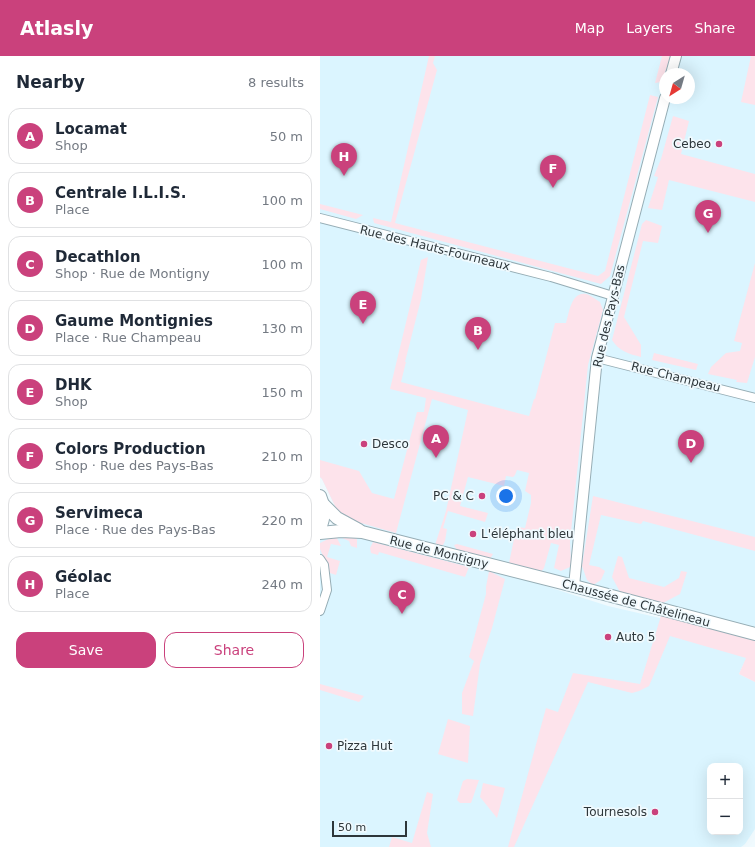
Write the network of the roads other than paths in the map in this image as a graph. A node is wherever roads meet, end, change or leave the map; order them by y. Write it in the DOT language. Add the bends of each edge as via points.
graph roads {
  1 [pos="676,56"];
  2 [pos="673,68"];
  3 [pos="663,104"];
  4 [pos="320,218"];
  5 [pos="613,296"];
  6 [pos="597,358"];
  7 [pos="755,398"];
  8 [pos="322,501"];
  9 [pos="320,528"];
  10 [pos="362,532"];
  11 [pos="320,533"];
  12 [pos="320,559"];
  13 [pos="517,572"];
  14 [pos="574,586"];
  15 [pos="320,611"];
  16 [pos="755,634"];
  1 -- 2 [label="street"];
  3 -- 5 [label="street, Rue des Pays-Bas"];
  4 -- 5 [label="street, Rue des Hauts-Fourneaux" via="551,277"];
  5 -- 6 [label="street, Rue des Pays-Bas"];
  6 -- 7 [label="street, Rue Champeau"];
  6 -- 14 [label="street, Rue des Pays-Bas"];
  8 -- 9 [label="main road" via="323,520"];
  8 -- 10 [label="main road" via="337,518"];
  10 -- 11 [label="main road"];
  10 -- 13 [label="main road, Rue de Montigny"];
  12 -- 15 [label="street" via="324,565 327,590"];
  13 -- 14 [label="main road, Chaussée de Châtelineau"];
  14 -- 16 [label="main road, Chaussée de Châtelineau"];
}
